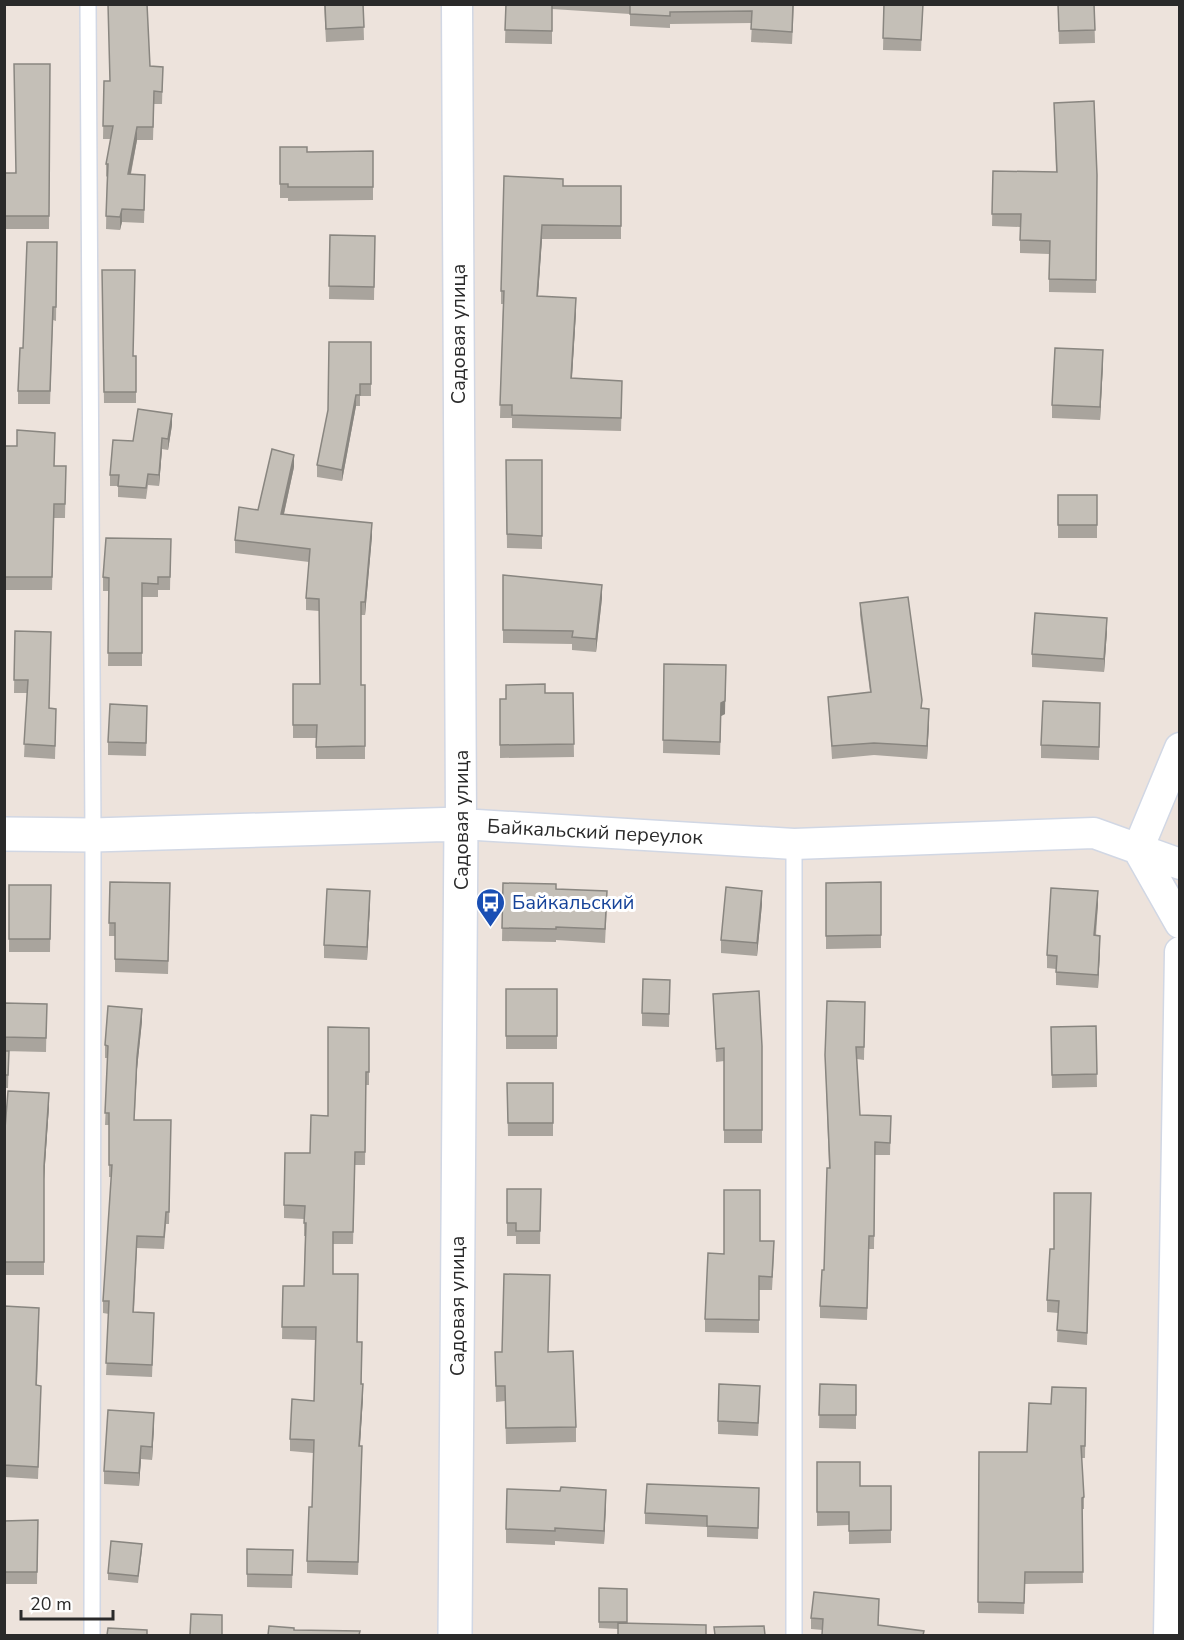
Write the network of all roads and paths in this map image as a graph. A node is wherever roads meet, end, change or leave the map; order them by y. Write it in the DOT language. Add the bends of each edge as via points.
graph roads {
  1 [pos="88,4"];
  2 [pos="457,4"];
  3 [pos="1179,748"];
  4 [pos="461,824"];
  5 [pos="4,834"];
  6 [pos="93,835"];
  7 [pos="794,844"];
  8 [pos="1138,849"];
  9 [pos="1179,864"];
  10 [pos="1179,923"];
  11 [pos="1179,952"];
  12 [pos="92,1635"];
  13 [pos="455,1635"];
  14 [pos="794,1635"];
  15 [pos="1170,1635"];
  1 -- 6 [label="lane"];
  2 -- 4 [label="street, Садовая улица"];
  3 -- 8 [label="street"];
  4 -- 6 [label="main road, Байкальский переулок"];
  4 -- 7 [label="street, Байкальский переулок"];
  4 -- 13 [label="main road, Садовая улица"];
  5 -- 6 [label="main road, Байкальский переулок"];
  6 -- 12 [label="lane"];
  7 -- 8 [label="street, Байкальский переулок" via="1094,833"];
  7 -- 14 [label="lane"];
  8 -- 9 [label="street, Байкальский переулок"];
  8 -- 10 [label="street"];
  11 -- 15 [label="street"];
}
